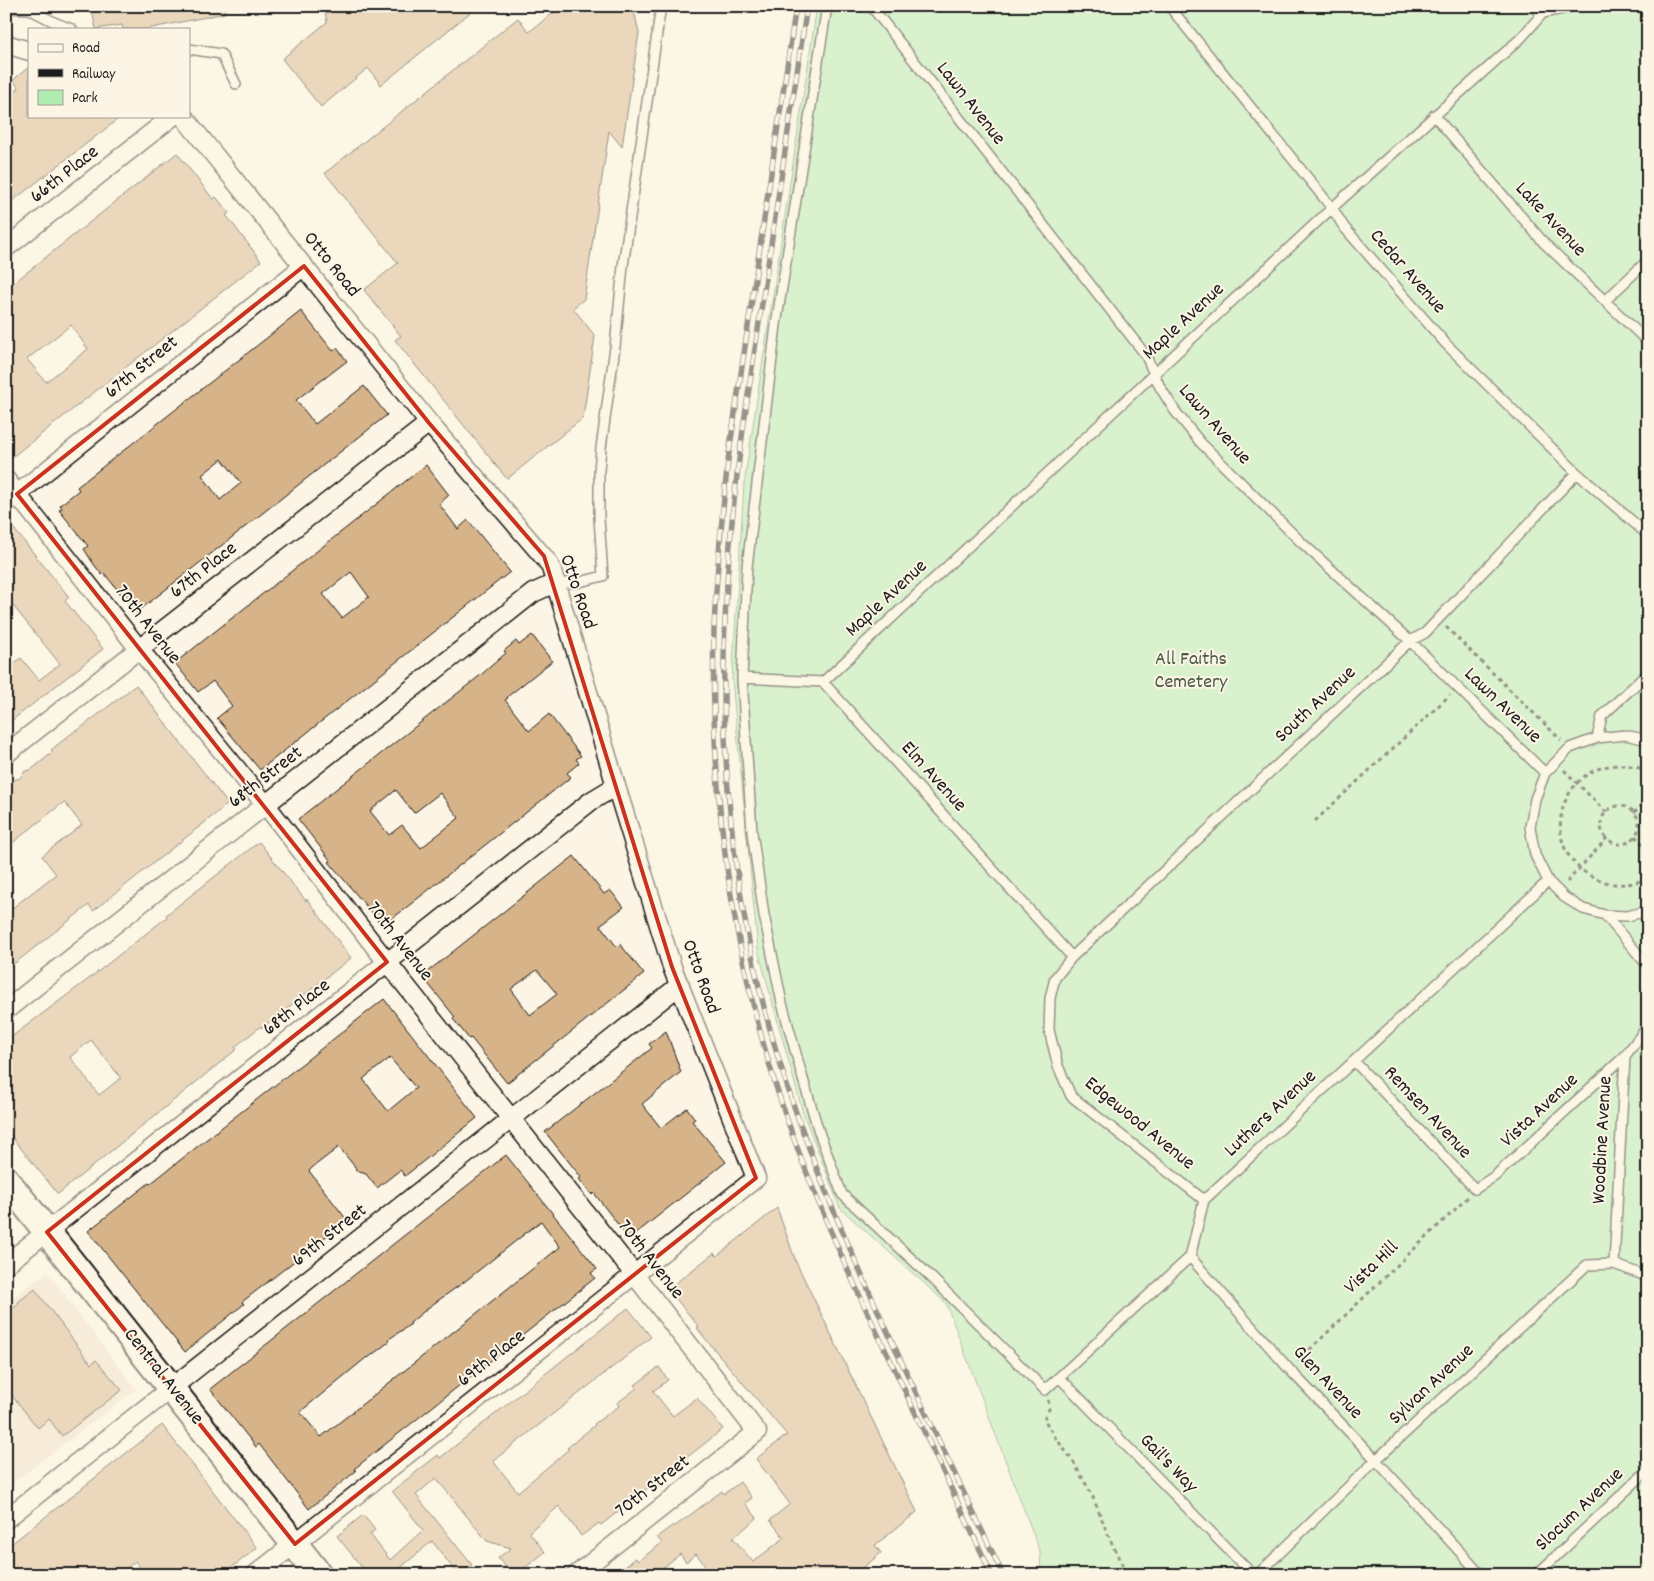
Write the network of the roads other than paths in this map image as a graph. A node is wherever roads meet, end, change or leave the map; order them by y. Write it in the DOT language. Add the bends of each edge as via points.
graph roads {
  1 [pos="661,6"];
  2 [pos="827,6"];
  3 [pos="872,6"];
  4 [pos="1169,6"];
  5 [pos="1531,6"];
  6 [pos="1577,6"];
  7 [pos="6,8"];
  8 [pos="29,8"];
  9 [pos="1542,13"];
  10 [pos="69,28"];
  11 [pos="6,44"];
  12 [pos="190,49"];
  13 [pos="28,51"];
  14 [pos="236,84"];
  15 [pos="1434,115"];
  16 [pos="170,118"];
  17 [pos="185,118"];
  18 [pos="1332,208"];
  19 [pos="6,248"];
  20 [pos="1648,260"];
  21 [pos="304,266"];
  22 [pos="1604,301"];
  23 [pos="1648,342"];
  24 [pos="1154,374"];
  25 [pos="429,423"];
  26 [pos="1577,472"];
  27 [pos="6,480"];
  28 [pos="12,498"];
  29 [pos="1648,535"];
  30 [pos="555,583"];
  31 [pos="1410,641"];
  32 [pos="139,649"];
  33 [pos="1648,672"];
  34 [pos="742,678"];
  35 [pos="823,682"];
  36 [pos="1597,738"];
  37 [pos="1648,740"];
  38 [pos="6,754"];
  39 [pos="1545,773"];
  40 [pos="616,786"];
  41 [pos="266,805"];
  42 [pos="1548,881"];
  43 [pos="1648,911"];
  44 [pos="1605,915"];
  45 [pos="1072,957"];
  46 [pos="387,962"];
  47 [pos="1648,966"];
  48 [pos="680,985"];
  49 [pos="6,1010"];
  50 [pos="1648,1026"];
  51 [pos="1625,1056"];
  52 [pos="1354,1061"];
  53 [pos="512,1119"];
  54 [pos="756,1178"];
  55 [pos="6,1180"];
  56 [pos="1475,1189"];
  57 [pos="1204,1200"];
  58 [pos="47,1232"];
  59 [pos="1190,1257"];
  60 [pos="6,1264"];
  61 [pos="1614,1264"];
  62 [pos="634,1274"];
  63 [pos="1648,1277"];
  64 [pos="1059,1377"];
  65 [pos="172,1388"];
  66 [pos="757,1432"];
  67 [pos="1376,1460"];
  68 [pos="1648,1470"];
  69 [pos="6,1519"];
  70 [pos="295,1544"];
  71 [pos="255,1575"];
  72 [pos="320,1575"];
  73 [pos="576,1575"];
  74 [pos="1253,1575"];
  75 [pos="1257,1575"];
  76 [pos="1481,1575"];
  77 [pos="1536,1575"];
  1 -- 30 [label="lane" via="623,266 601,448 599,518 603,576 576,583"];
  2 -- 34 [label="lane" via="776,325 747,567"];
  3 -- 24 [label="lane, Lawn Avenue" via="1145,354"];
  4 -- 18 [label="lane, Cedar Avenue"];
  5 -- 9 [label="lane"];
  6 -- 9 [label="lane"];
  7 -- 8 [label="lane"];
  8 -- 10 [label="lane"];
  9 -- 15 [label="lane, Maple Avenue" via="1521,38"];
  11 -- 13 [label="street"];
  12 -- 14 [label="lane" via="221,54"];
  15 -- 18 [label="lane, Maple Avenue"];
  15 -- 22 [label="lane, Lake Avenue" via="1544,243"];
  16 -- 19 [label="street, 66th Place"];
  17 -- 21 [label="street, Otto Road"];
  18 -- 24 [label="lane, Maple Avenue"];
  18 -- 26 [label="lane, Cedar Avenue" via="1344,227 1446,344"];
  20 -- 22 [label="lane"];
  21 -- 25 [label="street, Otto Road"];
  21 -- 28 [label="street, 67th Street"];
  22 -- 23 [label="lane, Lake Avenue"];
  24 -- 31 [label="lane, Lawn Avenue" via="1175,411 1200,442 1300,542"];
  24 -- 35 [label="lane, Maple Avenue"];
  25 -- 30 [label="street, Otto Road" via="544,556"];
  25 -- 32 [label="street, 67th Place"];
  26 -- 29 [label="lane, Cedar Avenue"];
  26 -- 31 [label="lane, South Avenue" via="1438,620 1425,633"];
  27 -- 28 [label="street, 70th Avenue"];
  28 -- 32 [label="street, 70th Avenue"];
  30 -- 40 [label="street, Otto Road"];
  30 -- 41 [label="street, 68th Street" via="533,593"];
  31 -- 39 [label="lane, Lawn Avenue"];
  31 -- 45 [label="lane, South Avenue"];
  32 -- 38 [label="street, 67th Place"];
  32 -- 41 [label="street, 70th Avenue"];
  33 -- 36 [label="lane" via="1602,716"];
  34 -- 35 [label="lane"];
  34 -- 64 [label="lane" via="752,832 764,915 782,1003 803,1079 842,1194 1045,1390"];
  35 -- 45 [label="lane, Elm Avenue"];
  36 -- 37 [label="lane" via="1626,735"];
  36 -- 39 [label="lane" via="1570,748"];
  39 -- 42 [label="lane" via="1535,799 1530,827 1535,856"];
  40 -- 46 [label="street, 68th Place" via="591,801"];
  40 -- 48 [label="street, Otto Road"];
  41 -- 46 [label="street, 70th Avenue"];
  41 -- 49 [label="street, 68th Street"];
  42 -- 44 [label="lane" via="1583,909"];
  42 -- 52 [label="lane, Luthers Avenue"];
  43 -- 44 [label="lane" via="1628,916"];
  44 -- 47 [label="lane"];
  45 -- 57 [label="lane, Edgewood Avenue" via="1055,978 1050,998 1049,1030 1058,1066 1071,1096"];
  46 -- 53 [label="street, 70th Avenue"];
  46 -- 58 [label="street, 68th Place"];
  48 -- 53 [label="street, 69th Street"];
  48 -- 54 [label="street, Otto Road"];
  50 -- 51 [label="lane, Woodbine Avenue"];
  51 -- 56 [label="lane, Vista Avenue" via="1495,1176"];
  51 -- 61 [label="lane, Woodbine Avenue"];
  52 -- 56 [label="lane, Remsen Avenue"];
  52 -- 57 [label="lane, Luthers Avenue"];
  53 -- 62 [label="street, 70th Avenue"];
  53 -- 65 [label="street, 69th Street"];
  54 -- 62 [label="street, 69th Place"];
  55 -- 58 [label="main road, Central Avenue"];
  57 -- 59 [label="lane"];
  58 -- 60 [label="street, 68th Place"];
  58 -- 65 [label="main road, Central Avenue"];
  59 -- 64 [label="lane"];
  59 -- 67 [label="lane, Glen Avenue" via="1289,1369"];
  61 -- 63 [label="lane, Sylvan Avenue"];
  61 -- 67 [label="lane, Sylvan Avenue" via="1587,1265"];
  62 -- 66 [label="street, 70th Avenue"];
  62 -- 70 [label="street, 69th Place"];
  64 -- 74 [label="lane, Gail's Way"];
  65 -- 69 [label="street, 69th Street"];
  65 -- 70 [label="main road, Central Avenue"];
  66 -- 73 [label="street, 70th Street"];
  67 -- 75 [label="lane, Sylvan Avenue"];
  67 -- 76 [label="lane, Glen Avenue"];
  68 -- 77 [label="lane, Slocum Avenue"];
  70 -- 71 [label="street, 69th Place"];
  70 -- 72 [label="main road, Central Avenue"];
}
